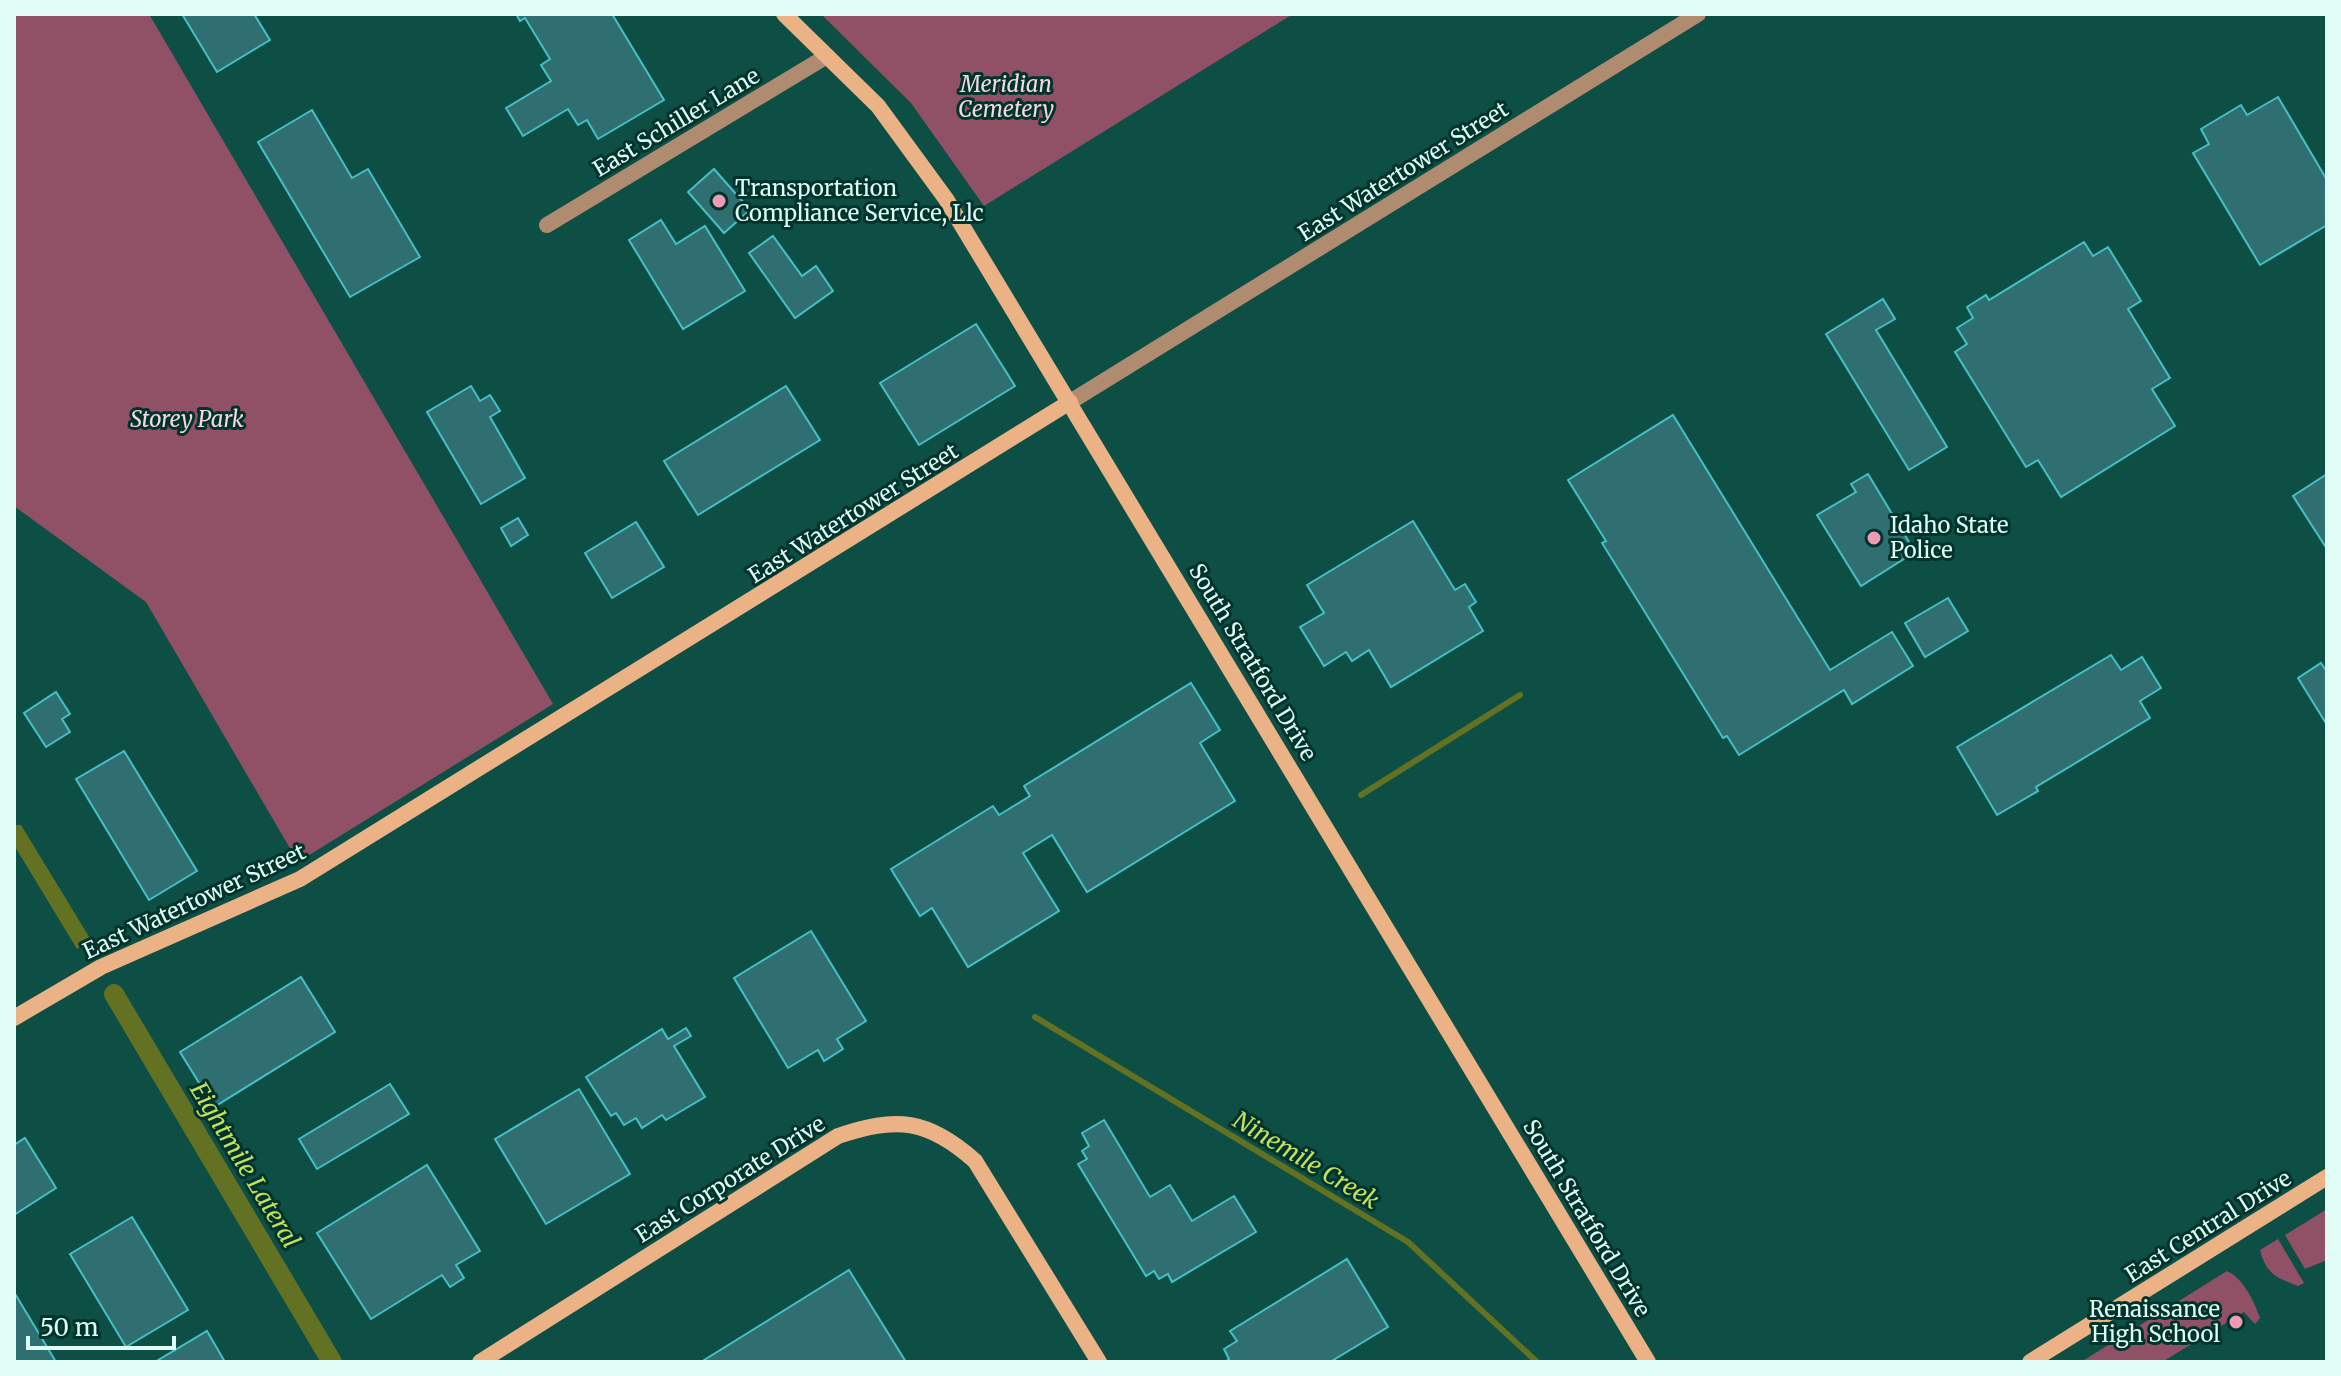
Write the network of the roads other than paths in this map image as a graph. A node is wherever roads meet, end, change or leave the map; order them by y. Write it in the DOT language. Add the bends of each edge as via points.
graph roads {
  1 [pos="784,14"];
  2 [pos="1698,14"];
  3 [pos="827,56"];
  4 [pos="547,225"];
  5 [pos="1070,402"];
  6 [pos="14,1018"];
  7 [pos="2327,1177"];
  8 [pos="480,1362"];
  9 [pos="1099,1362"];
  10 [pos="1648,1362"];
  11 [pos="2030,1362"];
  1 -- 3 [label="street, South Stratford Drive"];
  2 -- 5 [label="street, East Watertower Street"];
  3 -- 4 [label="street, East Schiller Lane"];
  3 -- 5 [label="street, South Stratford Drive" via="906,141"];
  5 -- 6 [label="street, East Watertower Street" via="312,873 101,967"];
  5 -- 10 [label="street, South Stratford Drive"];
  7 -- 11 [label="street, East Central Drive"];
  8 -- 9 [label="street, East Corporate Drive" via="838,1136 875,1124 926,1129 975,1161"];
}
